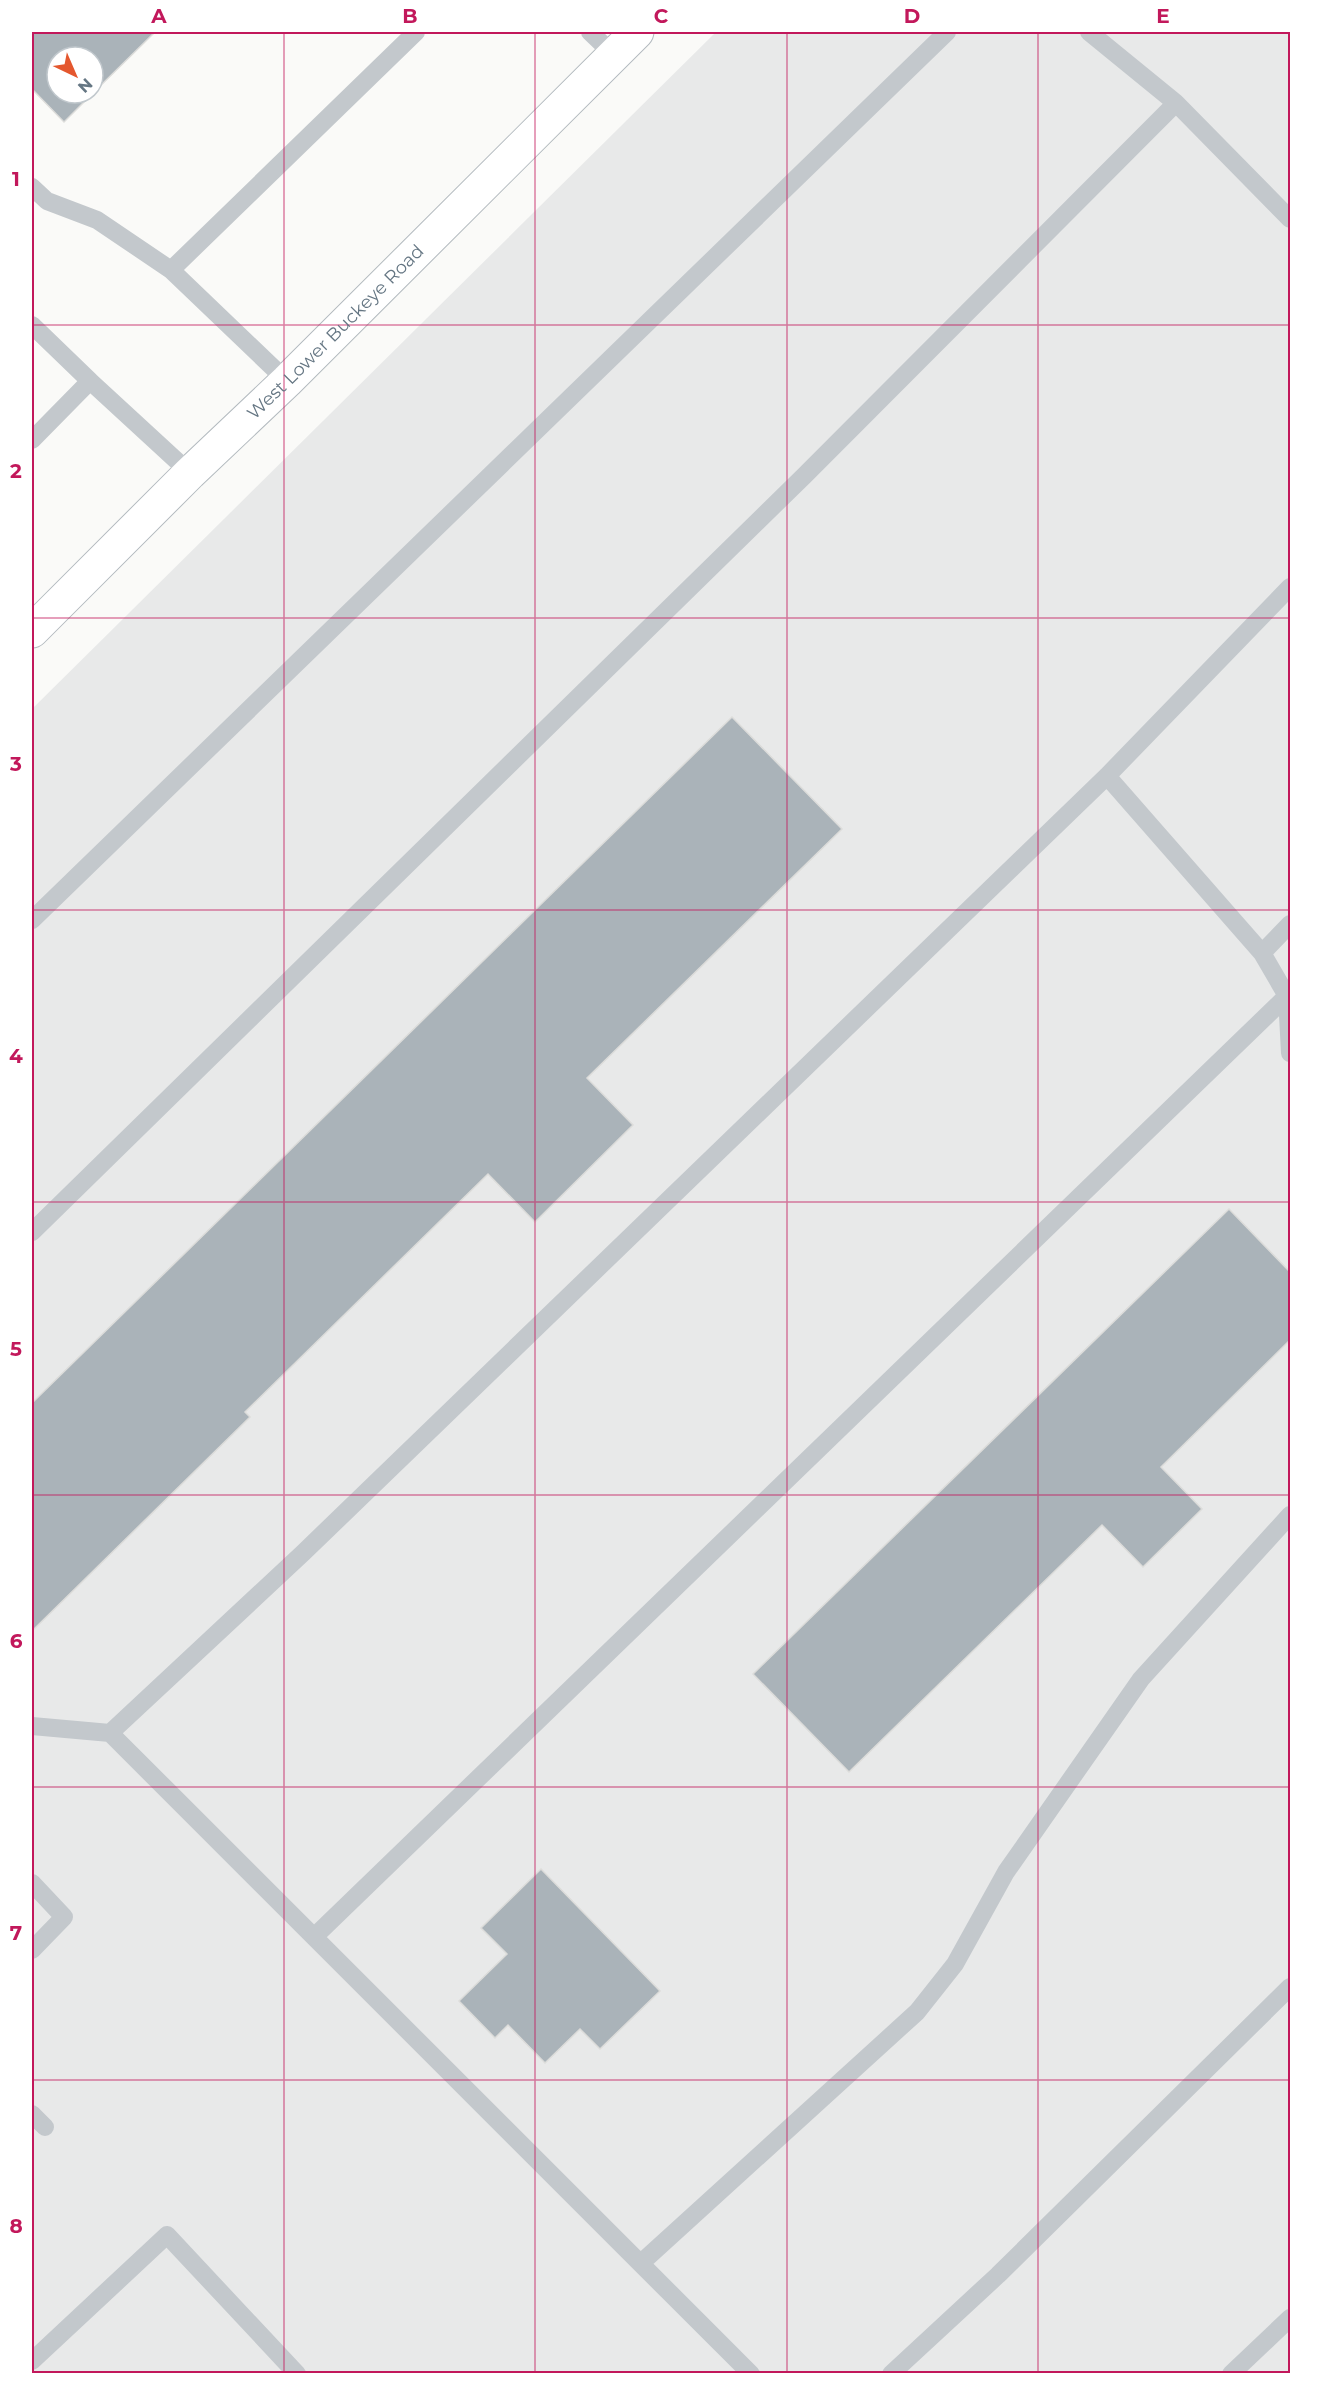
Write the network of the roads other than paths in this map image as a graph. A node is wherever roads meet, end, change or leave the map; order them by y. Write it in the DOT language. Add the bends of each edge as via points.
graph roads {
  1 [pos="416,32"];
  2 [pos="590,32"];
  3 [pos="637,32"];
  4 [pos="947,32"];
  5 [pos="1089,32"];
  6 [pos="614,55"];
  7 [pos="1176,103"];
  8 [pos="32,187"];
  9 [pos="1290,219"];
  10 [pos="171,270"];
  11 [pos="32,325"];
  12 [pos="90,381"];
  13 [pos="287,381"];
  14 [pos="32,440"];
  15 [pos="190,473"];
  16 [pos="1290,587"];
  17 [pos="32,631"];
  18 [pos="1107,776"];
  19 [pos="32,920"];
  20 [pos="1290,924"];
  21 [pos="1262,953"];
  22 [pos="1287,996"];
  23 [pos="1290,1053"];
  24 [pos="32,1232"];
  25 [pos="1290,1515"];
  26 [pos="32,1726"];
  27 [pos="110,1733"];
  28 [pos="32,1883"];
  29 [pos="314,1937"];
  30 [pos="32,1950"];
  31 [pos="1290,1987"];
  32 [pos="32,2114"];
  33 [pos="45,2127"];
  34 [pos="641,2263"];
  35 [pos="1290,2318"];
  36 [pos="32,2361"];
  37 [pos="297,2373"];
  38 [pos="751,2373"];
  39 [pos="891,2373"];
  40 [pos="1231,2373"];
  1 -- 10 [label="lane"];
  2 -- 6 [label="lane"];
  3 -- 6 [label="main road, West Lower Buckeye Road"];
  4 -- 19 [label="lane"];
  5 -- 7 [label="lane"];
  6 -- 13 [label="main road, West Lower Buckeye Road"];
  7 -- 9 [label="lane"];
  7 -- 24 [label="lane" via="795,484"];
  8 -- 10 [label="lane" via="47,201 97,220"];
  10 -- 13 [label="lane"];
  11 -- 12 [label="lane"];
  12 -- 14 [label="lane"];
  12 -- 15 [label="lane"];
  13 -- 15 [label="main road, West Lower Buckeye Road"];
  15 -- 17 [label="main road, West Lower Buckeye Road"];
  16 -- 18 [label="lane"];
  18 -- 21 [label="lane"];
  18 -- 27 [label="lane" via="303,1553"];
  20 -- 21 [label="lane"];
  21 -- 22 [label="lane"];
  22 -- 23 [label="lane"];
  22 -- 29 [label="lane"];
  25 -- 34 [label="lane" via="1141,1679 1006,1872 955,1964 917,2012"];
  26 -- 27 [label="lane"];
  27 -- 29 [label="lane"];
  28 -- 30 [label="lane" via="64,1917"];
  29 -- 34 [label="lane"];
  31 -- 39 [label="lane" via="998,2275"];
  32 -- 33 [label="lane"];
  34 -- 38 [label="lane"];
  35 -- 40 [label="lane"];
  36 -- 37 [label="lane" via="166,2235"];
}
